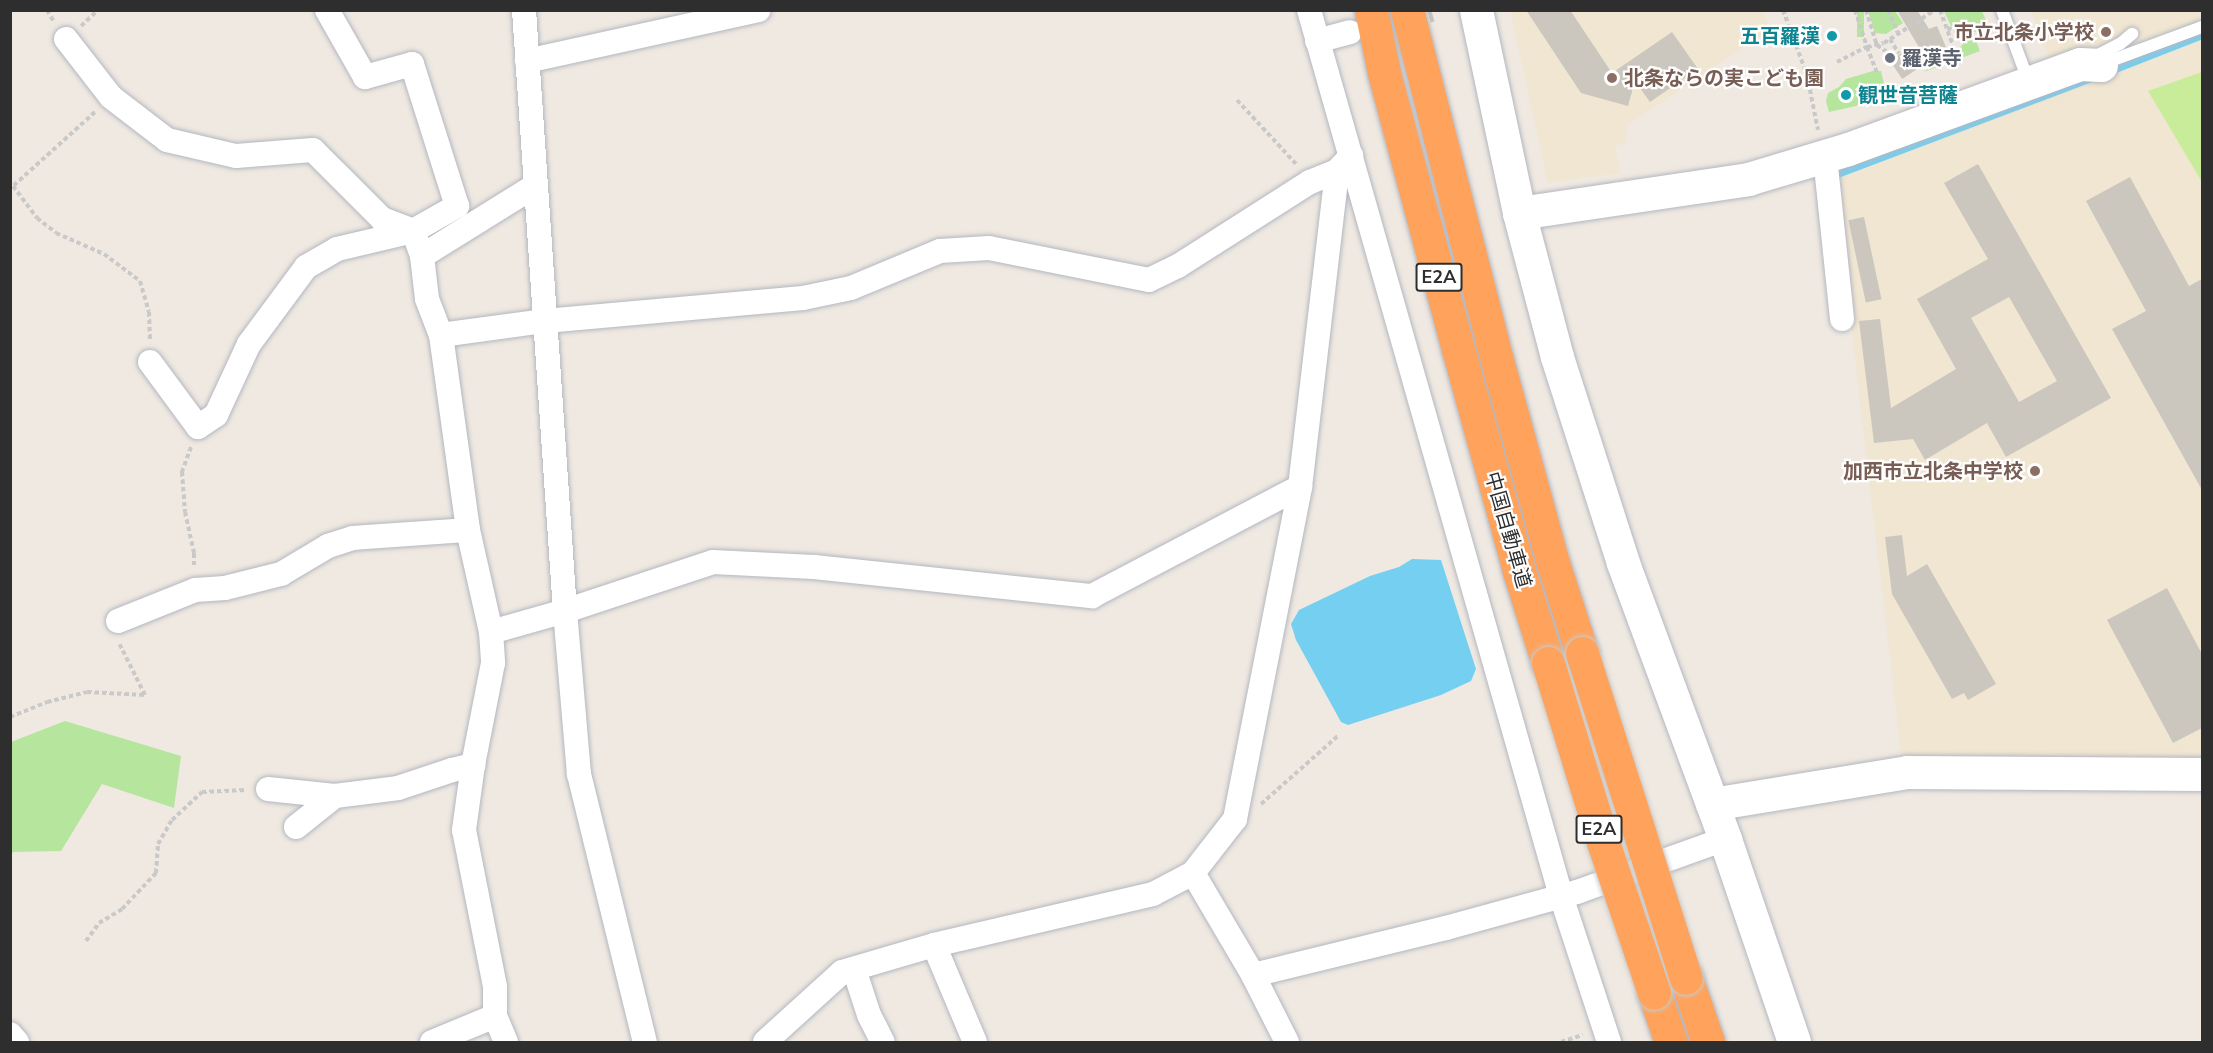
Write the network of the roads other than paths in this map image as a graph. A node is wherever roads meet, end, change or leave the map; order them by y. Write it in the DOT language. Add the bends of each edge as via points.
graph roads {
  1 [pos="327,10"];
  2 [pos="524,10"];
  3 [pos="758,10"];
  4 [pos="1309,10"];
  5 [pos="1407,10"];
  6 [pos="1476,10"];
  7 [pos="2002,10"];
  8 [pos="1360,21"];
  9 [pos="2202,27"];
  10 [pos="2132,34"];
  11 [pos="66,39"];
  12 [pos="1317,40"];
  13 [pos="527,61"];
  14 [pos="2091,64"];
  15 [pos="2029,81"];
  16 [pos="1825,157"];
  17 [pos="1344,164"];
  18 [pos="536,185"];
  19 [pos="1519,213"];
  20 [pos="413,231"];
  21 [pos="422,256"];
  22 [pos="1842,319"];
  23 [pos="545,321"];
  24 [pos="441,335"];
  25 [pos="150,362"];
  26 [pos="1300,487"];
  27 [pos="468,530"];
  28 [pos="565,611"];
  29 [pos="118,621"];
  30 [pos="491,632"];
  31 [pos="473,765"];
  32 [pos="2202,774"];
  33 [pos="268,789"];
  34 [pos="334,796"];
  35 [pos="1712,804"];
  36 [pos="296,827"];
  37 [pos="1725,839"];
  38 [pos="1193,873"];
  39 [pos="1561,896"];
  40 [pos="934,945"];
  41 [pos="854,969"];
  42 [pos="1252,975"];
  43 [pos="495,1016"];
  44 [pos="10,1034"];
  45 [pos="17,1042"];
  46 [pos="432,1042"];
  47 [pos="506,1042"];
  48 [pos="645,1042"];
  49 [pos="765,1042"];
  50 [pos="883,1042"];
  51 [pos="975,1042"];
  52 [pos="1287,1042"];
  53 [pos="1609,1042"];
  54 [pos="1671,1042"];
  55 [pos="1708,1042"];
  56 [pos="1794,1042"];
  1 -- 20 [label="street" via="365,77 412,64 457,206"];
  2 -- 13 [label="street"];
  3 -- 13 [label="street"];
  4 -- 12 [label="street"];
  5 -- 55 [label="highway, 中国自動車道 / E2A, bridge" via="1492,342 1581,653"];
  6 -- 19 [label="street"];
  7 -- 15 [label="lane"];
  8 -- 12 [label="street"];
  8 -- 54 [label="highway, 中国自動車道 / E2A, bridge" via="1403,142 1493,477 1548,663"];
  9 -- 14 [label="lane"];
  10 -- 14 [label="lane"];
  11 -- 20 [label="street" via="111,97 167,140 236,156 313,150 382,219"];
  12 -- 17 [label="street"];
  13 -- 18 [label="street"];
  14 -- 15 [label="street"];
  15 -- 16 [label="street"];
  16 -- 19 [label="street" via="1748,179"];
  16 -- 22 [label="street"];
  17 -- 23 [label="street" via="1149,280 989,248 940,251 851,288 803,298"];
  17 -- 26 [label="street"];
  17 -- 39 [label="street"];
  18 -- 21 [label="street"];
  18 -- 23 [label="street"];
  19 -- 35 [label="street" via="1557,357 1620,552"];
  20 -- 21 [label="street"];
  20 -- 25 [label="street" via="337,249 306,267 249,344 216,415 198,427"];
  21 -- 24 [label="street" via="427,299"];
  23 -- 24 [label="street"];
  23 -- 28 [label="street"];
  24 -- 27 [label="street"];
  26 -- 28 [label="street" via="1092,596 814,567 713,562"];
  26 -- 38 [label="street" via="1234,819"];
  27 -- 29 [label="street" via="353,538 328,546 281,574 225,588 195,590"];
  27 -- 30 [label="street"];
  28 -- 30 [label="street"];
  28 -- 48 [label="street" via="579,774"];
  30 -- 31 [label="street" via="494,663"];
  31 -- 34 [label="street" via="398,788"];
  31 -- 43 [label="street" via="464,830 495,987"];
  32 -- 35 [label="street" via="1908,772"];
  33 -- 34 [label="street"];
  34 -- 36 [label="street"];
  35 -- 37 [label="street"];
  37 -- 39 [label="street"];
  37 -- 56 [label="street"];
  38 -- 40 [label="street" via="1153,894"];
  38 -- 42 [label="street"];
  39 -- 42 [label="street"];
  39 -- 53 [label="street"];
  40 -- 41 [label="street"];
  40 -- 51 [label="street"];
  41 -- 49 [label="street" via="842,972"];
  41 -- 50 [label="street" via="869,1015"];
  42 -- 52 [label="street"];
  43 -- 46 [label="street"];
  43 -- 47 [label="street"];
  44 -- 45 [label="street"];
}
